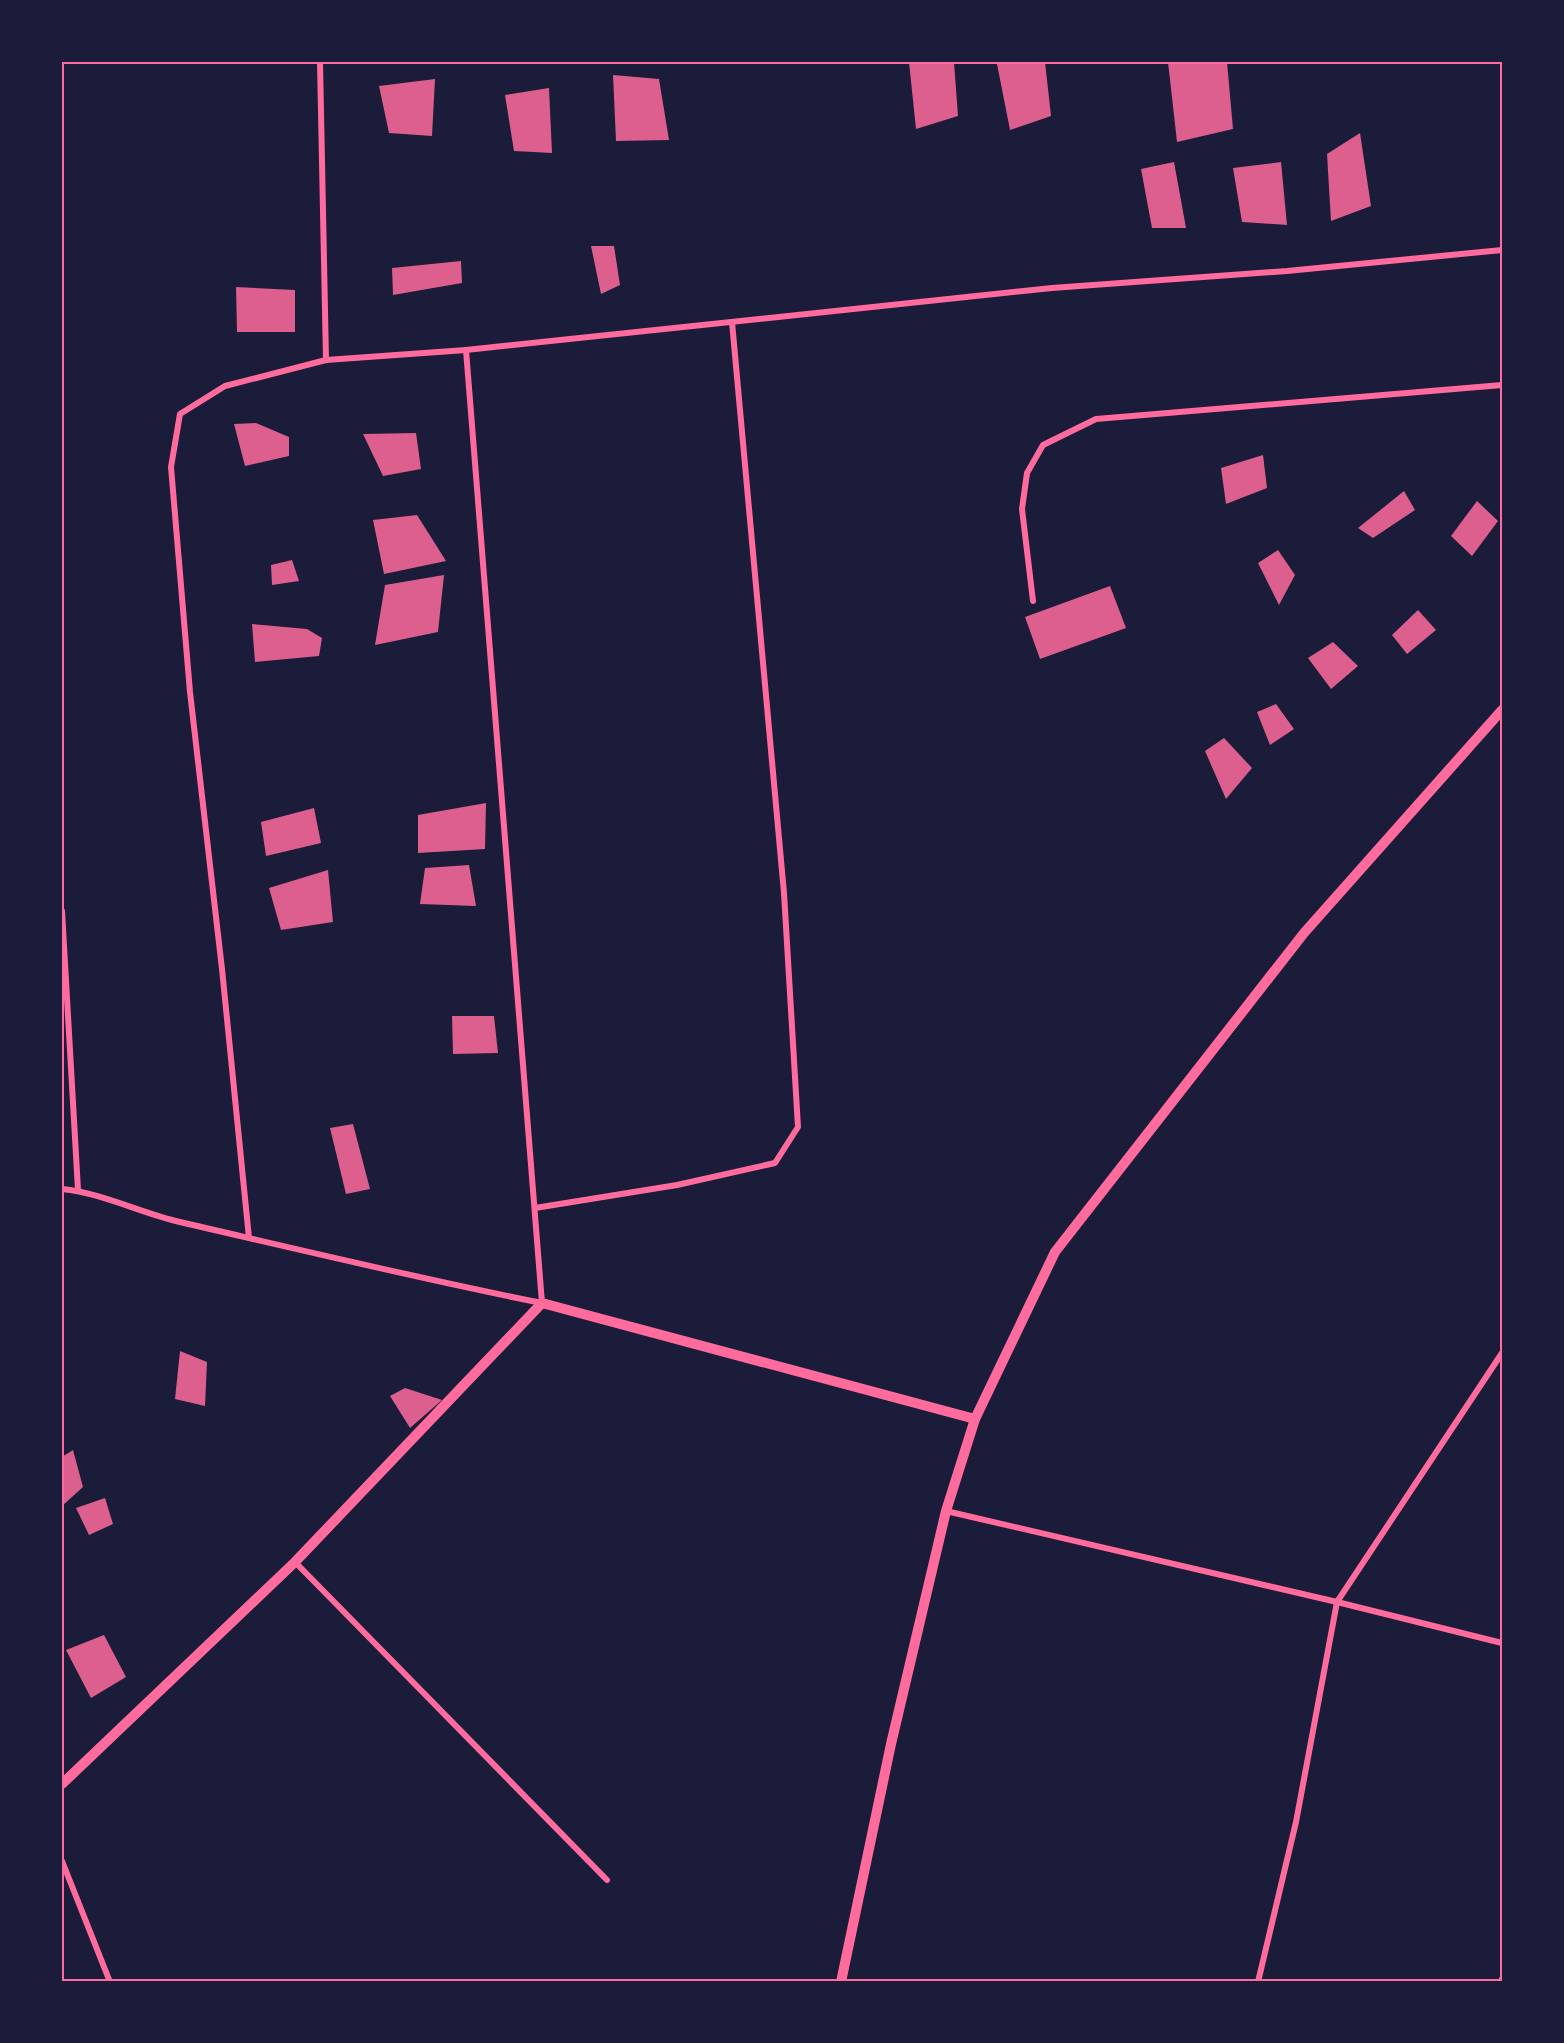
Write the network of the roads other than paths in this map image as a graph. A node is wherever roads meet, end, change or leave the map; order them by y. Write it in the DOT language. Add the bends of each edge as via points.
graph roads {
  1 [pos="320,62"];
  2 [pos="1503,250"];
  3 [pos="732,322"];
  4 [pos="466,350"];
  5 [pos="326,360"];
  6 [pos="1503,385"];
  7 [pos="1033,601"];
  8 [pos="1503,710"];
  9 [pos="62,911"];
  10 [pos="62,1189"];
  11 [pos="78,1190"];
  12 [pos="535,1208"];
  13 [pos="249,1238"];
  14 [pos="542,1303"];
  15 [pos="1503,1353"];
  16 [pos="975,1419"];
  17 [pos="946,1511"];
  18 [pos="295,1562"];
  19 [pos="1337,1602"];
  20 [pos="1503,1642"];
  21 [pos="62,1784"];
  22 [pos="62,1861"];
  23 [pos="607,1880"];
  24 [pos="110,1982"];
  25 [pos="842,1982"];
  26 [pos="1258,1982"];
  1 -- 5 [label="street"];
  2 -- 3 [label="street" via="1052,288"];
  3 -- 4 [label="street"];
  3 -- 12 [label="street" via="784,893 798,1127 775,1163 677,1185"];
  4 -- 5 [label="street"];
  4 -- 12 [label="street"];
  5 -- 13 [label="street" via="225,386 180,414 171,467 190,692"];
  6 -- 7 [label="street" via="1096,419 1043,445 1027,473 1022,509"];
  8 -- 16 [label="street" via="1304,933 1055,1252"];
  9 -- 11 [label="street"];
  10 -- 11 [label="street"];
  11 -- 13 [label="street" via="154,1216"];
  12 -- 14 [label="street"];
  13 -- 14 [label="street"];
  14 -- 16 [label="street"];
  14 -- 18 [label="street"];
  15 -- 19 [label="street"];
  16 -- 17 [label="street"];
  17 -- 19 [label="street"];
  17 -- 25 [label="street" via="891,1744"];
  18 -- 21 [label="street"];
  18 -- 23 [label="street"];
  19 -- 20 [label="street"];
  19 -- 26 [label="street" via="1296,1822"];
  22 -- 24 [label="street"];
}
